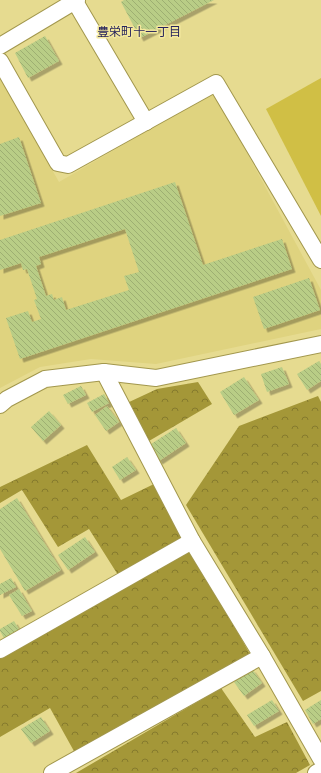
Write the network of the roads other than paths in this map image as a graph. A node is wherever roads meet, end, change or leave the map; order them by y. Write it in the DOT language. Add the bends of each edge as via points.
graph roads {
  1 [pos="75,1"];
  2 [pos="0,46"];
  3 [pos="0,61"];
  4 [pos="146,122"];
  5 [pos="321,260"];
  6 [pos="321,344"];
  7 [pos="104,372"];
  8 [pos="0,405"];
  9 [pos="192,541"];
  10 [pos="0,650"];
  11 [pos="262,656"];
  12 [pos="321,759"];
  13 [pos="321,770"];
  14 [pos="52,773"];
  15 [pos="316,773"];
  1 -- 2 [label="street"];
  1 -- 4 [label="street"];
  3 -- 4 [label="street" via="58,163 68,165"];
  4 -- 5 [label="street" via="216,83"];
  6 -- 7 [label="street" via="156,378"];
  7 -- 8 [label="street" via="45,379"];
  7 -- 9 [label="street"];
  9 -- 10 [label="street"];
  9 -- 11 [label="street"];
  11 -- 12 [label="street"];
  11 -- 14 [label="street"];
  13 -- 15 [label="street"];
}
